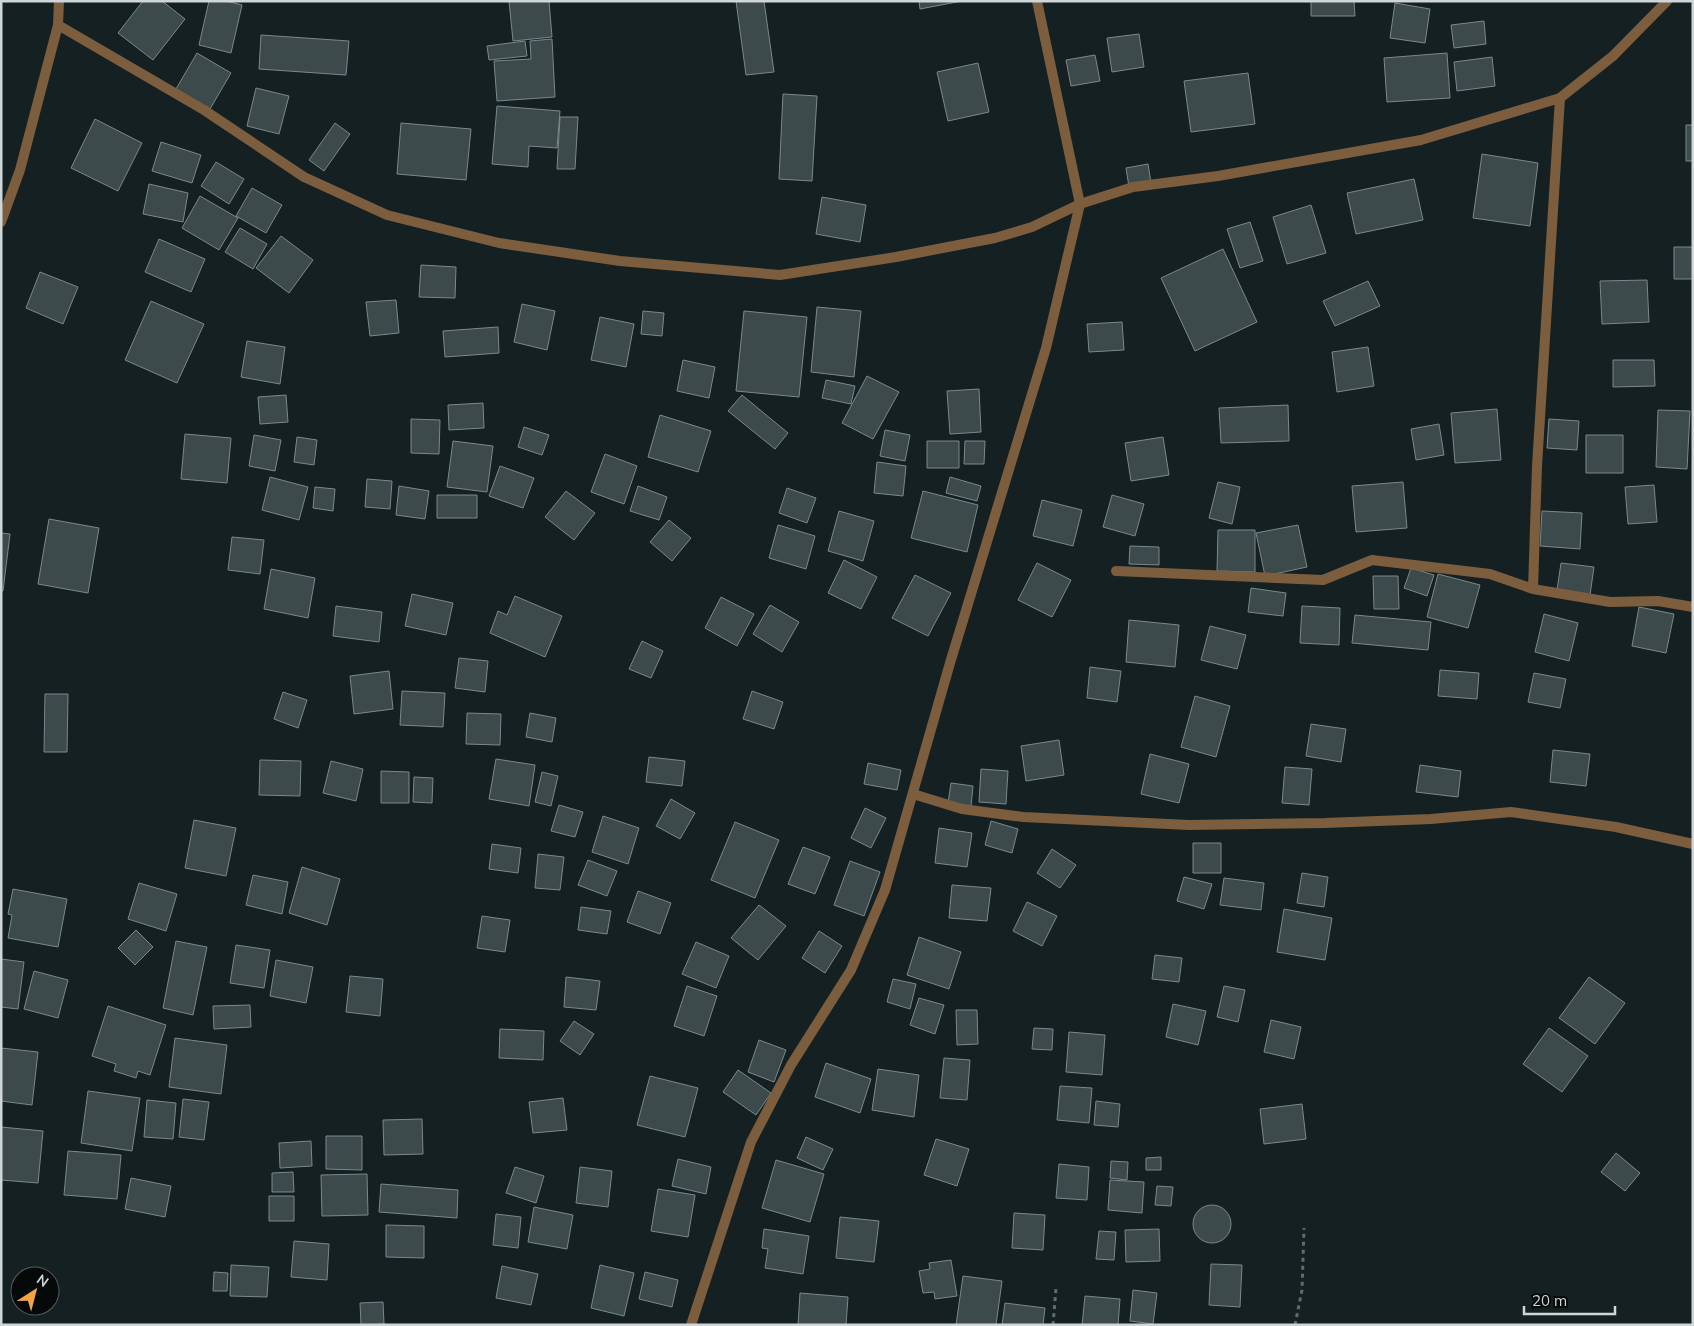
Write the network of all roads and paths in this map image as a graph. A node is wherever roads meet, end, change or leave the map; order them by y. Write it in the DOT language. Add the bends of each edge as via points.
graph roads {
  1 [pos="58,1"];
  2 [pos="1037,1"];
  3 [pos="1667,1"];
  4 [pos="58,25"];
  5 [pos="1560,98"];
  6 [pos="1080,204"];
  7 [pos="1,222"];
  8 [pos="1116,571"];
  9 [pos="1533,589"];
  10 [pos="1693,607"];
  11 [pos="913,794"];
  12 [pos="1693,844"];
  13 [pos="1304,1228"];
  14 [pos="1056,1288"];
  15 [pos="691,1325"];
  16 [pos="1053,1325"];
  17 [pos="1295,1325"];
  1 -- 4 [label="street"];
  2 -- 6 [label="street"];
  3 -- 5 [label="street" via="1613,56"];
  4 -- 6 [label="street" via="204,110 304,177 387,215 498,243 620,262 780,275 995,238 1032,227"];
  4 -- 7 [label="street" via="20,170"];
  5 -- 6 [label="street" via="1421,140 1218,176 1133,187"];
  5 -- 9 [label="street"];
  6 -- 11 [label="street" via="1046,348"];
  8 -- 9 [label="street" via="1323,580 1372,560 1490,574"];
  9 -- 10 [label="street" via="1610,602 1658,601"];
  11 -- 12 [label="street" via="962,809 1023,817 1188,825 1431,819 1511,812 1616,827"];
  11 -- 15 [label="street" via="885,890 851,970 791,1065 751,1142"];
  13 -- 17 [label="path" via="1302,1290"];
  14 -- 16 [label="path"];
}
